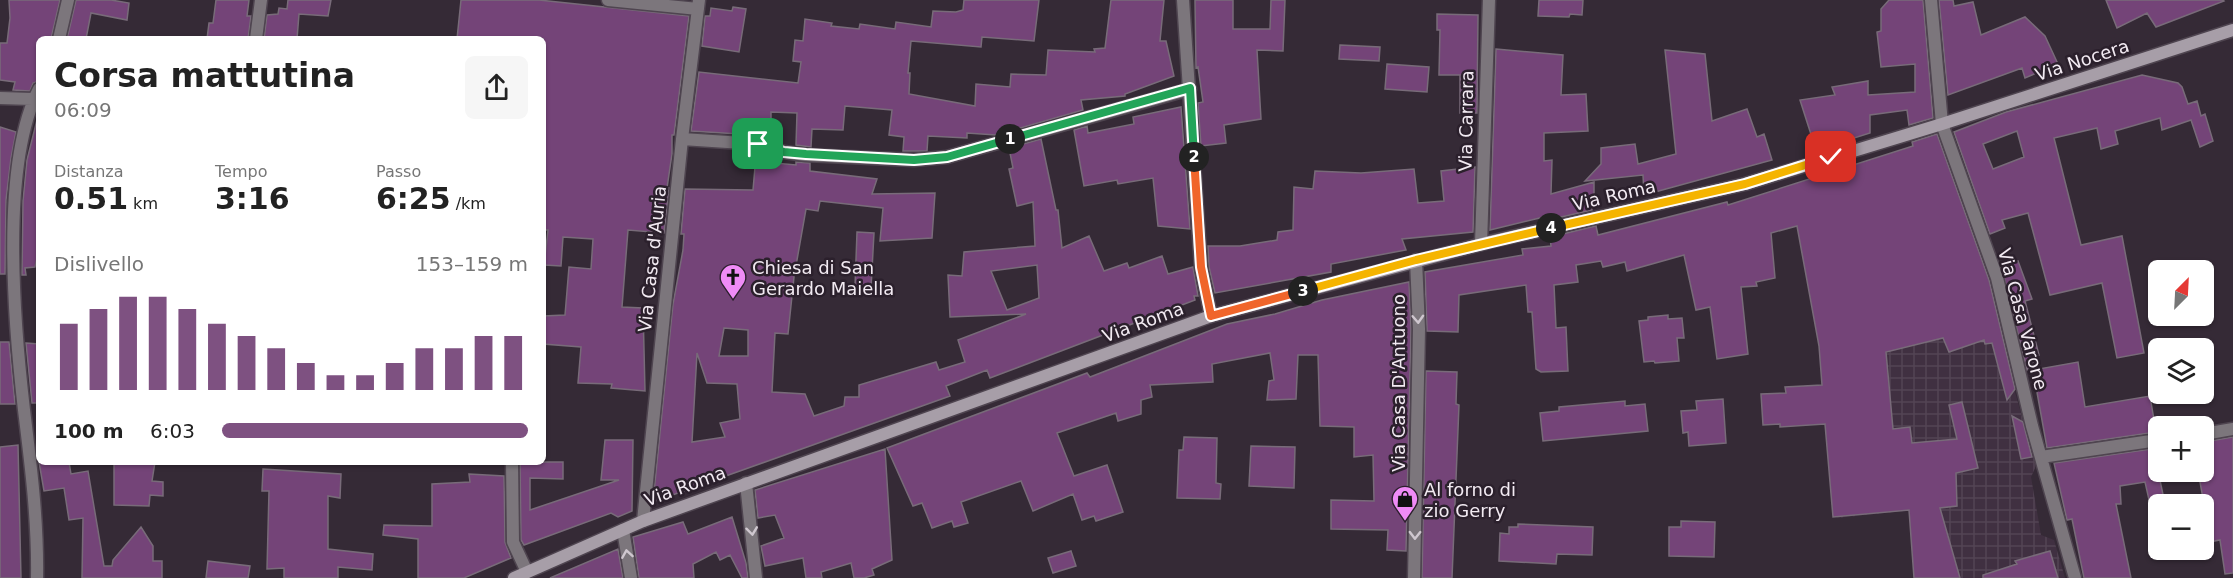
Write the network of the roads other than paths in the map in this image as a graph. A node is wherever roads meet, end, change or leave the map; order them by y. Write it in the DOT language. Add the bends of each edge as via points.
graph roads {
  1 [pos="68,0"];
  2 [pos="261,0"];
  3 [pos="608,0"];
  4 [pos="1183,0"];
  5 [pos="1489,0"];
  6 [pos="1931,0"];
  7 [pos="699,4"];
  8 [pos="2233,30"];
  9 [pos="60,36"];
  10 [pos="256,36"];
  11 [pos="1190,88"];
  12 [pos="36,94"];
  13 [pos="0,98"];
  14 [pos="1942,124"];
  15 [pos="682,139"];
  16 [pos="1481,244"];
  17 [pos="1416,260"];
  18 [pos="1211,316"];
  19 [pos="2233,429"];
  20 [pos="2214,432"];
  21 [pos="2148,441"];
  22 [pos="2041,457"];
  23 [pos="512,465"];
  24 [pos="746,483"];
  25 [pos="643,521"];
  26 [pos="623,530"];
  27 [pos="527,572"];
  28 [pos="37,578"];
  29 [pos="514,578"];
  30 [pos="631,578"];
  31 [pos="756,578"];
  32 [pos="1414,578"];
  33 [pos="2075,578"];
  1 -- 9 [label="street"];
  2 -- 10 [label="street"];
  3 -- 7 [label="street"];
  4 -- 11 [label="street"];
  5 -- 16 [label="street, Via Carrara"];
  6 -- 14 [label="street, Via Casa Varone"];
  7 -- 15 [label="street, Via Casa d'Auria"];
  8 -- 14 [label="main road, Via Nocera"];
  11 -- 15 [label="street" via="947,157 914,160 806,154 758,144"];
  11 -- 18 [label="street" via="1201,267"];
  12 -- 13 [label="street"];
  12 -- 28 [label="street" via="24,117 12,160 8,268 34,501"];
  14 -- 16 [label="main road, Via Roma" via="1745,184"];
  14 -- 22 [label="street, Via Casa Varone" via="1997,278"];
  15 -- 25 [label="street, Via Casa d'Auria"];
  16 -- 17 [label="main road, Via Roma"];
  17 -- 18 [label="main road, Via Roma"];
  17 -- 32 [label="street, Via Casa D'Antuono, one-way" via="1419,329"];
  18 -- 24 [label="main road, Via Roma"];
  19 -- 20 [label="street"];
  21 -- 22 [label="street"];
  22 -- 33 [label="street, Via Casa Varone"];
  23 -- 27 [label="street" via="513,542"];
  24 -- 25 [label="main road, Via Roma"];
  24 -- 31 [label="street, one-way"];
  25 -- 26 [label="main road, Via Roma"];
  26 -- 27 [label="main road, Via Roma"];
  30 -- 26 [label="street, one-way"];
  27 -- 29 [label="main road, Via Roma"];
}
